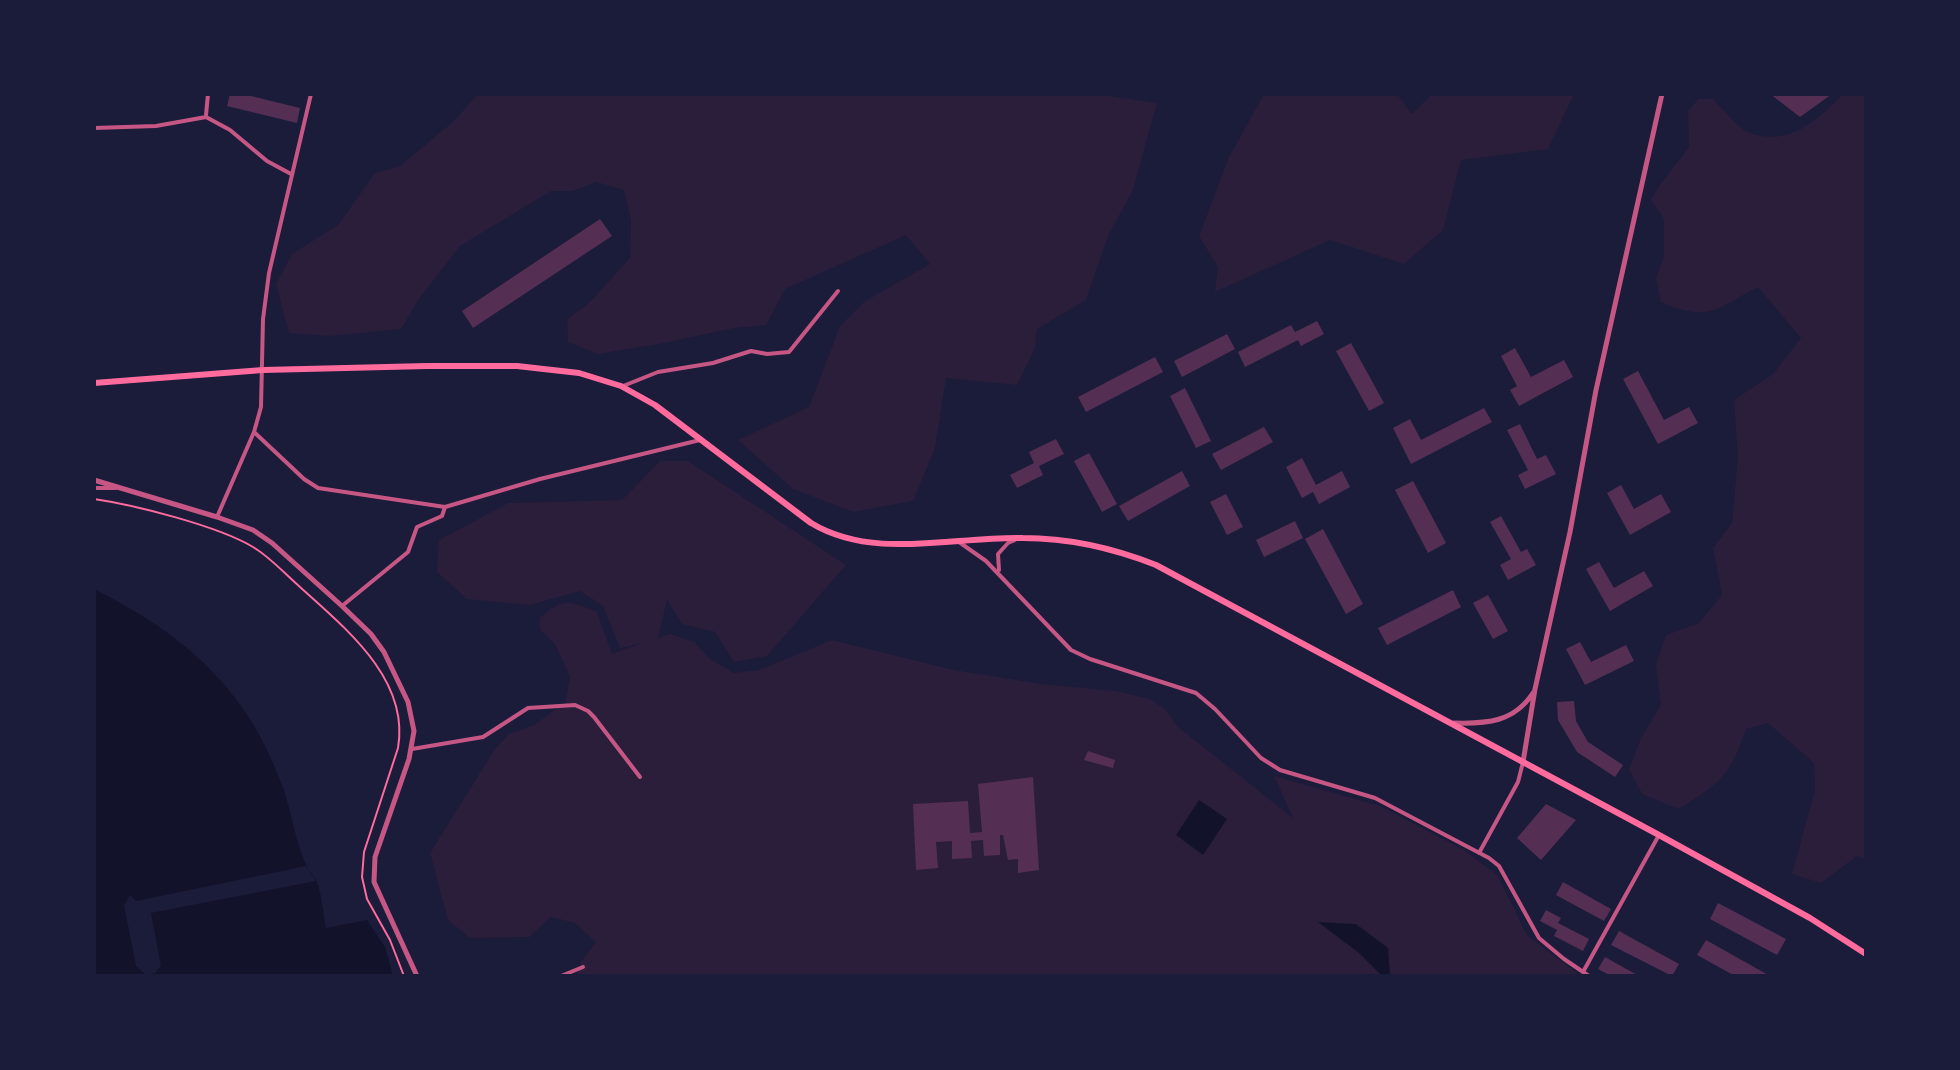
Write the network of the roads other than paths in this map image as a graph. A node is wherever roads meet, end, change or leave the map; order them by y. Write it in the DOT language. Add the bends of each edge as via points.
graph roads {
  1 [pos="208,94"];
  2 [pos="311,94"];
  3 [pos="1662,94"];
  4 [pos="206,117"];
  5 [pos="94,128"];
  6 [pos="291,174"];
  7 [pos="838,291"];
  8 [pos="263,370"];
  9 [pos="94,383"];
  10 [pos="621,386"];
  11 [pos="254,432"];
  12 [pos="700,440"];
  13 [pos="94,480"];
  14 [pos="94,488"];
  15 [pos="120,488"];
  16 [pos="445,507"];
  17 [pos="217,517"];
  18 [pos="1021,538"];
  19 [pos="956,541"];
  20 [pos="1001,576"];
  21 [pos="342,606"];
  22 [pos="1535,689"];
  23 [pos="1454,723"];
  24 [pos="412,749"];
  25 [pos="1523,762"];
  26 [pos="640,777"];
  27 [pos="1659,835"];
  28 [pos="1479,853"];
  29 [pos="1866,954"];
  30 [pos="583,967"];
  31 [pos="1583,972"];
  32 [pos="417,976"];
  33 [pos="561,976"];
  34 [pos="1589,976"];
  1 -- 4 [label="street"];
  2 -- 6 [label="street"];
  3 -- 22 [label="street"];
  4 -- 5 [label="street" via="156,126"];
  4 -- 6 [label="street"];
  6 -- 8 [label="street" via="264,307"];
  7 -- 10 [label="street" via="789,352 751,351"];
  8 -- 9 [label="main road"];
  8 -- 10 [label="main road" via="527,366"];
  8 -- 11 [label="street"];
  10 -- 12 [label="main road"];
  11 -- 16 [label="street" via="318,488"];
  11 -- 17 [label="street"];
  12 -- 16 [label="street"];
  12 -- 19 [label="main road" via="836,536 879,543"];
  13 -- 15 [label="street"];
  14 -- 15 [label="street"];
  15 -- 17 [label="street"];
  16 -- 21 [label="street" via="442,516 417,527 408,552"];
  17 -- 21 [label="street" via="262,536"];
  18 -- 19 [label="main road"];
  18 -- 20 [label="street" via="998,554"];
  18 -- 23 [label="main road" via="1102,547 1156,565"];
  19 -- 20 [label="street"];
  20 -- 28 [label="street" via="1079,655 1196,693 1267,764 1375,798"];
  21 -- 24 [label="street" via="371,634 393,669 411,712"];
  22 -- 23 [label="street" via="1520,709 1502,720"];
  22 -- 25 [label="street"];
  23 -- 25 [label="main road"];
  24 -- 26 [label="street" via="474,740 528,708 575,705 594,717"];
  24 -- 32 [label="street" via="373,874"];
  25 -- 27 [label="main road"];
  25 -- 28 [label="street" via="1518,782"];
  27 -- 29 [label="main road"];
  27 -- 31 [label="street"];
  28 -- 31 [label="street" via="1499,866 1539,938"];
  30 -- 33 [label="street"];
  31 -- 34 [label="street"];
}
